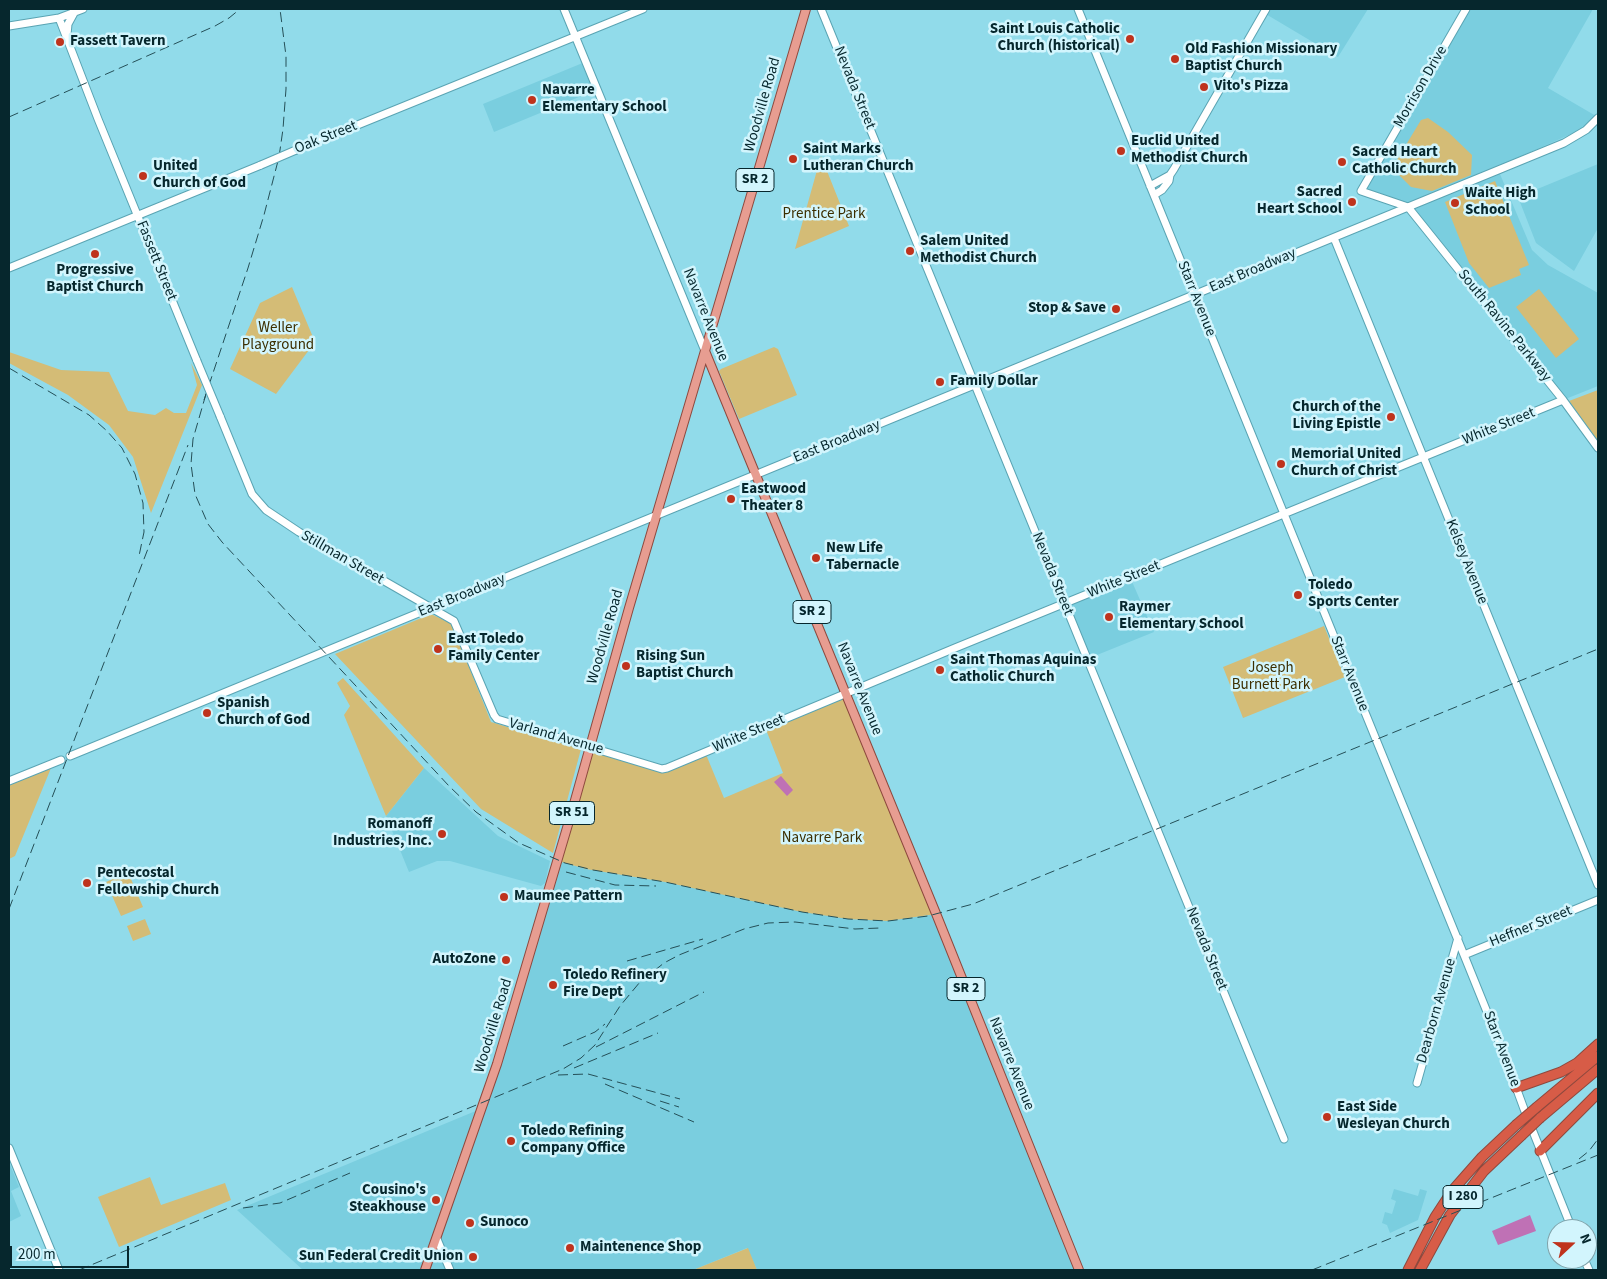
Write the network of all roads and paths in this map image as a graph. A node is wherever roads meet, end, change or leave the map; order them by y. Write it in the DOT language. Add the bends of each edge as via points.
graph roads {
  1 [pos="564,9"];
  2 [pos="643,9"];
  3 [pos="806,9"];
  4 [pos="821,9"];
  5 [pos="1078,9"];
  6 [pos="1266,9"];
  7 [pos="1466,9"];
  8 [pos="80,10"];
  9 [pos="59,18"];
  10 [pos="9,26"];
  11 [pos="576,36"];
  12 [pos="66,38"];
  13 [pos="1598,118"];
  14 [pos="1169,175"];
  15 [pos="1166,187"];
  16 [pos="1152,191"];
  17 [pos="1386,199"];
  18 [pos="1408,207"];
  19 [pos="1159,208"];
  20 [pos="138,215"];
  21 [pos="1386,216"];
  22 [pos="1334,238"];
  23 [pos="9,268"];
  24 [pos="1195,296"];
  25 [pos="705,351"];
  26 [pos="975,386"];
  27 [pos="1563,400"];
  28 [pos="1598,448"];
  29 [pos="1423,457"];
  30 [pos="756,475"];
  31 [pos="258,501"];
  32 [pos="1284,514"];
  33 [pos="657,516"];
  34 [pos="1065,604"];
  35 [pos="430,609"];
  36 [pos="846,694"];
  37 [pos="589,747"];
  38 [pos="70,756"];
  39 [pos="61,760"];
  40 [pos="657,767"];
  41 [pos="9,782"];
  42 [pos="1598,885"];
  43 [pos="1598,900"];
  44 [pos="1458,938"];
  45 [pos="1464,955"];
  46 [pos="1598,1044"];
  47 [pos="1598,1056"];
  48 [pos="1598,1069"];
  49 [pos="1417,1083"];
  50 [pos="1516,1088"];
  51 [pos="1598,1093"];
  52 [pos="1284,1139"];
  53 [pos="9,1148"];
  54 [pos="1540,1151"];
  55 [pos="1568,1219"];
  56 [pos="437,1239"];
  57 [pos="59,1270"];
  58 [pos="425,1270"];
  59 [pos="450,1270"];
  60 [pos="1079,1270"];
  61 [pos="1408,1270"];
  62 [pos="1420,1270"];
  1 -- 11 [label="street, Navarre Avenue"];
  2 -- 11 [label="street, Oak Street"];
  3 -- 25 [label="main road, Woodville Road / SR 2"];
  4 -- 26 [label="street, Nevada Street"];
  5 -- 16 [label="street, Starr Avenue"];
  6 -- 14 [label="street"];
  7 -- 17 [label="street, Morrison Drive" via="1361,191"];
  8 -- 9 [label="street"];
  8 -- 12 [label="street" via="73,14 68,24"];
  9 -- 10 [label="street"];
  9 -- 12 [label="street, Fassett Street"];
  11 -- 20 [label="street, Oak Street, bridge"];
  11 -- 25 [label="street, Navarre Avenue"];
  12 -- 20 [label="street, Fassett Street"];
  13 -- 18 [label="street, East Broadway" via="1586,130 1564,143"];
  14 -- 15 [label="street"];
  14 -- 16 [label="street"];
  15 -- 16 [label="street"];
  15 -- 19 [label="street"];
  16 -- 19 [label="street, Starr Avenue"];
  17 -- 18 [label="street"];
  17 -- 21 [label="street"];
  18 -- 21 [label="street, East Broadway"];
  18 -- 27 [label="street, South Ravine Parkway"];
  19 -- 24 [label="street, Starr Avenue"];
  20 -- 23 [label="street, Oak Street"];
  20 -- 31 [label="street, Fassett Street, bridge" via="252,494"];
  21 -- 22 [label="street, East Broadway"];
  22 -- 24 [label="street, East Broadway"];
  22 -- 29 [label="street, Kelsey Avenue"];
  24 -- 26 [label="street, East Broadway"];
  24 -- 32 [label="street, Starr Avenue"];
  25 -- 30 [label="main road, Navarre Avenue / SR 2"];
  25 -- 33 [label="main road, Woodville Road / SR 51"];
  26 -- 30 [label="street, East Broadway"];
  26 -- 34 [label="street, Nevada Street"];
  27 -- 28 [label="street, South Ravine Parkway"];
  27 -- 29 [label="street, White Street"];
  29 -- 32 [label="street, White Street"];
  29 -- 42 [label="street, Kelsey Avenue"];
  30 -- 33 [label="street, East Broadway"];
  30 -- 36 [label="main road, Navarre Avenue / SR 2"];
  31 -- 35 [label="street, Stillman Street" via="298,532"];
  32 -- 34 [label="street, White Street"];
  32 -- 44 [label="street, Starr Avenue"];
  33 -- 35 [label="street, East Broadway"];
  33 -- 37 [label="main road, Woodville Road / SR 51"];
  34 -- 36 [label="street, White Street"];
  34 -- 52 [label="street, Nevada Street"];
  35 -- 37 [label="street, Varland Avenue" via="454,621 497,719"];
  35 -- 38 [label="street, East Broadway"];
  36 -- 40 [label="street, White Street" via="668,768"];
  36 -- 60 [label="main road, Navarre Avenue / SR 2"];
  37 -- 40 [label="street, Varland Avenue"];
  37 -- 56 [label="main road, Woodville Road / SR 51" via="497,1064"];
  39 -- 41 [label="street"];
  43 -- 45 [label="street, Heffner Street"];
  44 -- 45 [label="street, Starr Avenue"];
  44 -- 49 [label="street, Dearborn Avenue"];
  45 -- 50 [label="street, Starr Avenue"];
  46 -- 50 [label="highway" via="1577,1063"];
  47 -- 61 [label="highway, I 280, bridge" via="1482,1157 1452,1191"];
  48 -- 62 [label="highway, I 280, bridge" via="1484,1171 1450,1215"];
  50 -- 54 [label="street, Starr Avenue"];
  51 -- 54 [label="highway"];
  53 -- 57 [label="street"];
  54 -- 55 [label="street, Starr Avenue"];
  56 -- 58 [label="main road, Woodville Road / SR 51"];
  56 -- 59 [label="street"];
}
